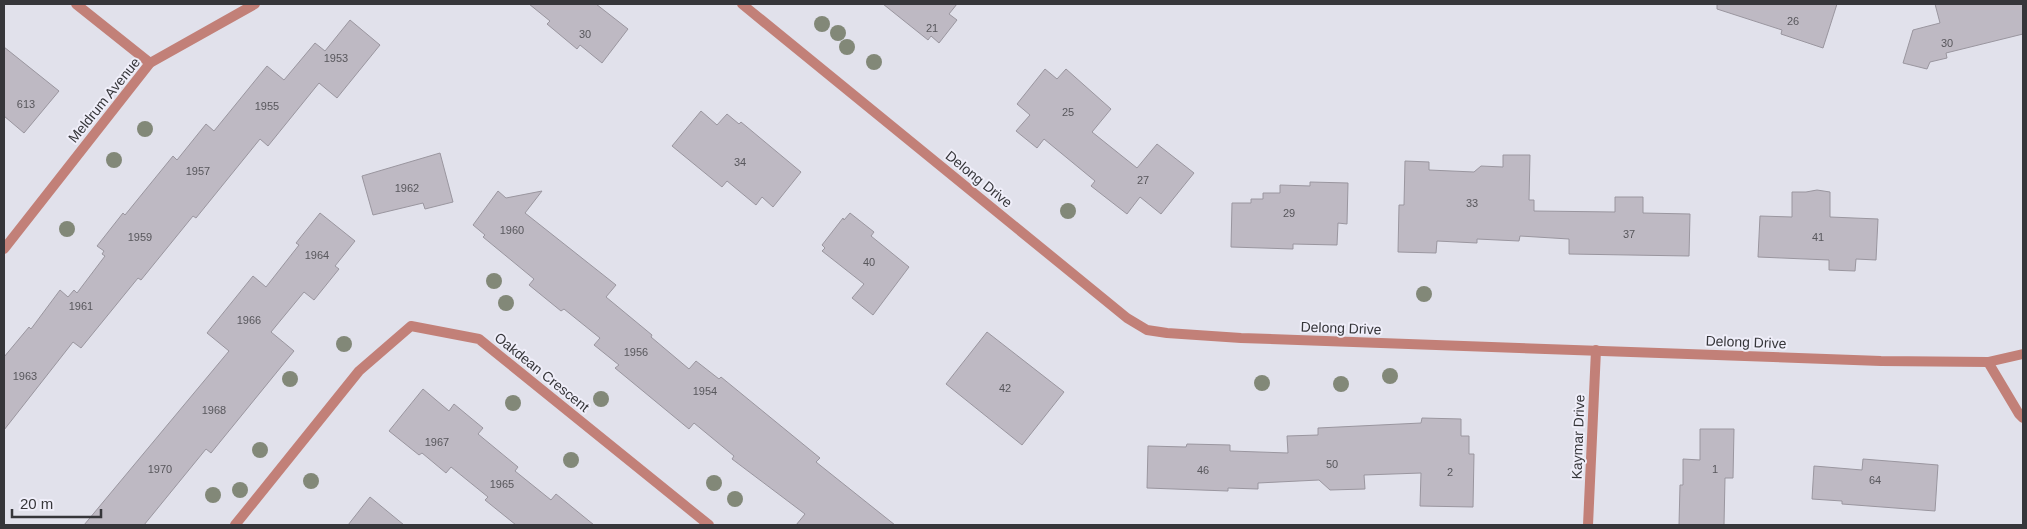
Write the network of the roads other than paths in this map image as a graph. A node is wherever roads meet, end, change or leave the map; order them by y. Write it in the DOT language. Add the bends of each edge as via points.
graph roads {
  1 [pos="76,4"];
  2 [pos="255,4"];
  3 [pos="742,4"];
  4 [pos="150,63"];
  5 [pos="4,248"];
  6 [pos="1596,350"];
  7 [pos="2023,354"];
  8 [pos="1988,362"];
  9 [pos="2023,418"];
  10 [pos="235,525"];
  11 [pos="709,525"];
  12 [pos="1588,525"];
  1 -- 4 [label="street"];
  2 -- 4 [label="street, Meldrum Avenue"];
  3 -- 6 [label="street, Delong Drive" via="1127,318 1147,330 1241,338"];
  4 -- 5 [label="street, Meldrum Avenue"];
  6 -- 8 [label="street, Delong Drive"];
  6 -- 12 [label="street, Kaymar Drive"];
  7 -- 8 [label="street, Delong Drive"];
  8 -- 9 [label="street"];
  10 -- 11 [label="street, Oakdean Crescent" via="359,371 411,326 479,339"];
}
